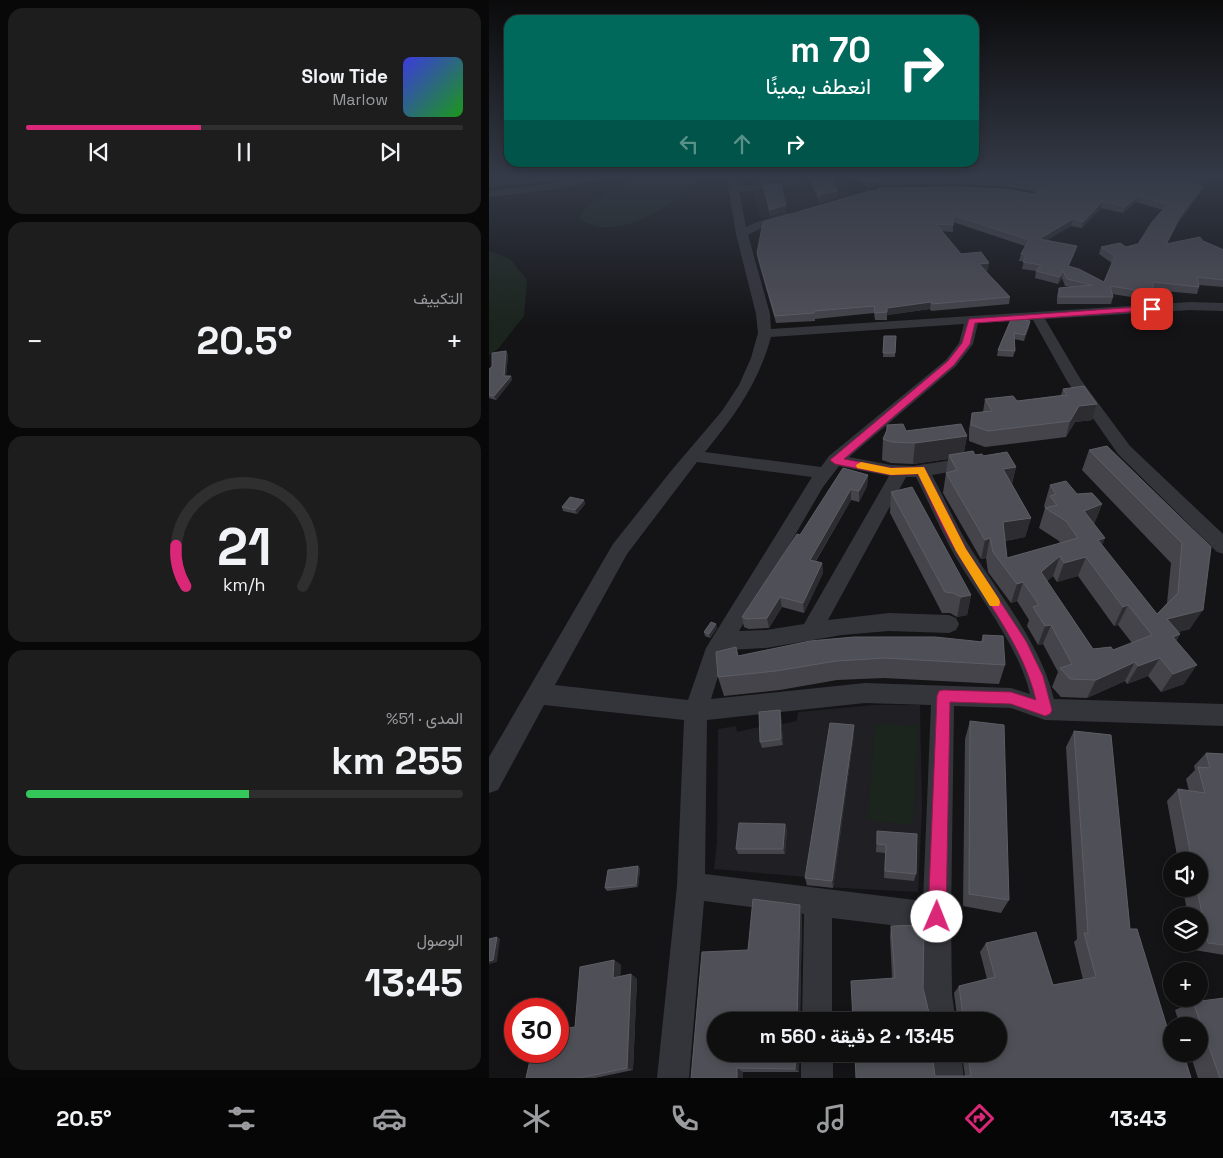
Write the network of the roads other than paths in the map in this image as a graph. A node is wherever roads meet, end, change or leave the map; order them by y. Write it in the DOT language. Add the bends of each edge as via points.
graph roads {
  1 [pos="740,225"];
  2 [pos="759,225"];
  3 [pos="742,234"];
  4 [pos="1223,307"];
  5 [pos="1037,316"];
  6 [pos="972,320"];
  7 [pos="765,333"];
  8 [pos="693,456"];
  9 [pos="983,462"];
  10 [pos="830,467"];
  11 [pos="911,471"];
  12 [pos="1223,547"];
  13 [pos="949,624"];
  14 [pos="810,632"];
  15 [pos="723,641"];
  16 [pos="540,694"];
  17 [pos="943,696"];
  18 [pos="1045,710"];
  19 [pos="696,711"];
  20 [pos="1223,715"];
  21 [pos="489,781"];
  22 [pos="691,886"];
  23 [pos="818,902"];
  24 [pos="937,917"];
  25 [pos="817,1012"];
  26 [pos="940,1012"];
  27 [pos="817,1062"];
  28 [pos="946,1062"];
  29 [pos="673,1078"];
  30 [pos="817,1078"];
  31 [pos="948,1078"];
  1 -- 3 [label="street"];
  2 -- 3 [label="street"];
  3 -- 7 [label="street"];
  4 -- 5 [label="street" via="1190,306"];
  5 -- 6 [label="street"];
  5 -- 12 [label="street" via="1074,381 1124,450"];
  6 -- 7 [label="street"];
  6 -- 10 [label="street" via="966,344 951,363"];
  7 -- 8 [label="street" via="746,385 728,414"];
  8 -- 10 [label="street"];
  8 -- 16 [label="street" via="620,549"];
  9 -- 11 [label="street"];
  10 -- 11 [label="street"];
  10 -- 15 [label="street"];
  11 -- 14 [label="street"];
  11 -- 18 [label="street" via="1021,645 1037,676"];
  13 -- 14 [label="street" via="889,622"];
  14 -- 15 [label="street"];
  15 -- 19 [label="street" via="714,655"];
  16 -- 19 [label="street"];
  16 -- 21 [label="street"];
  17 -- 18 [label="street" via="1011,698"];
  17 -- 19 [label="street" via="865,693"];
  17 -- 24 [label="street"];
  18 -- 20 [label="street"];
  19 -- 22 [label="street"];
  22 -- 23 [label="street"];
  22 -- 29 [label="street"];
  23 -- 24 [label="street"];
  23 -- 25 [label="street"];
  24 -- 26 [label="street"];
  27 -- 30 [label="street"];
  28 -- 31 [label="street"];
}
